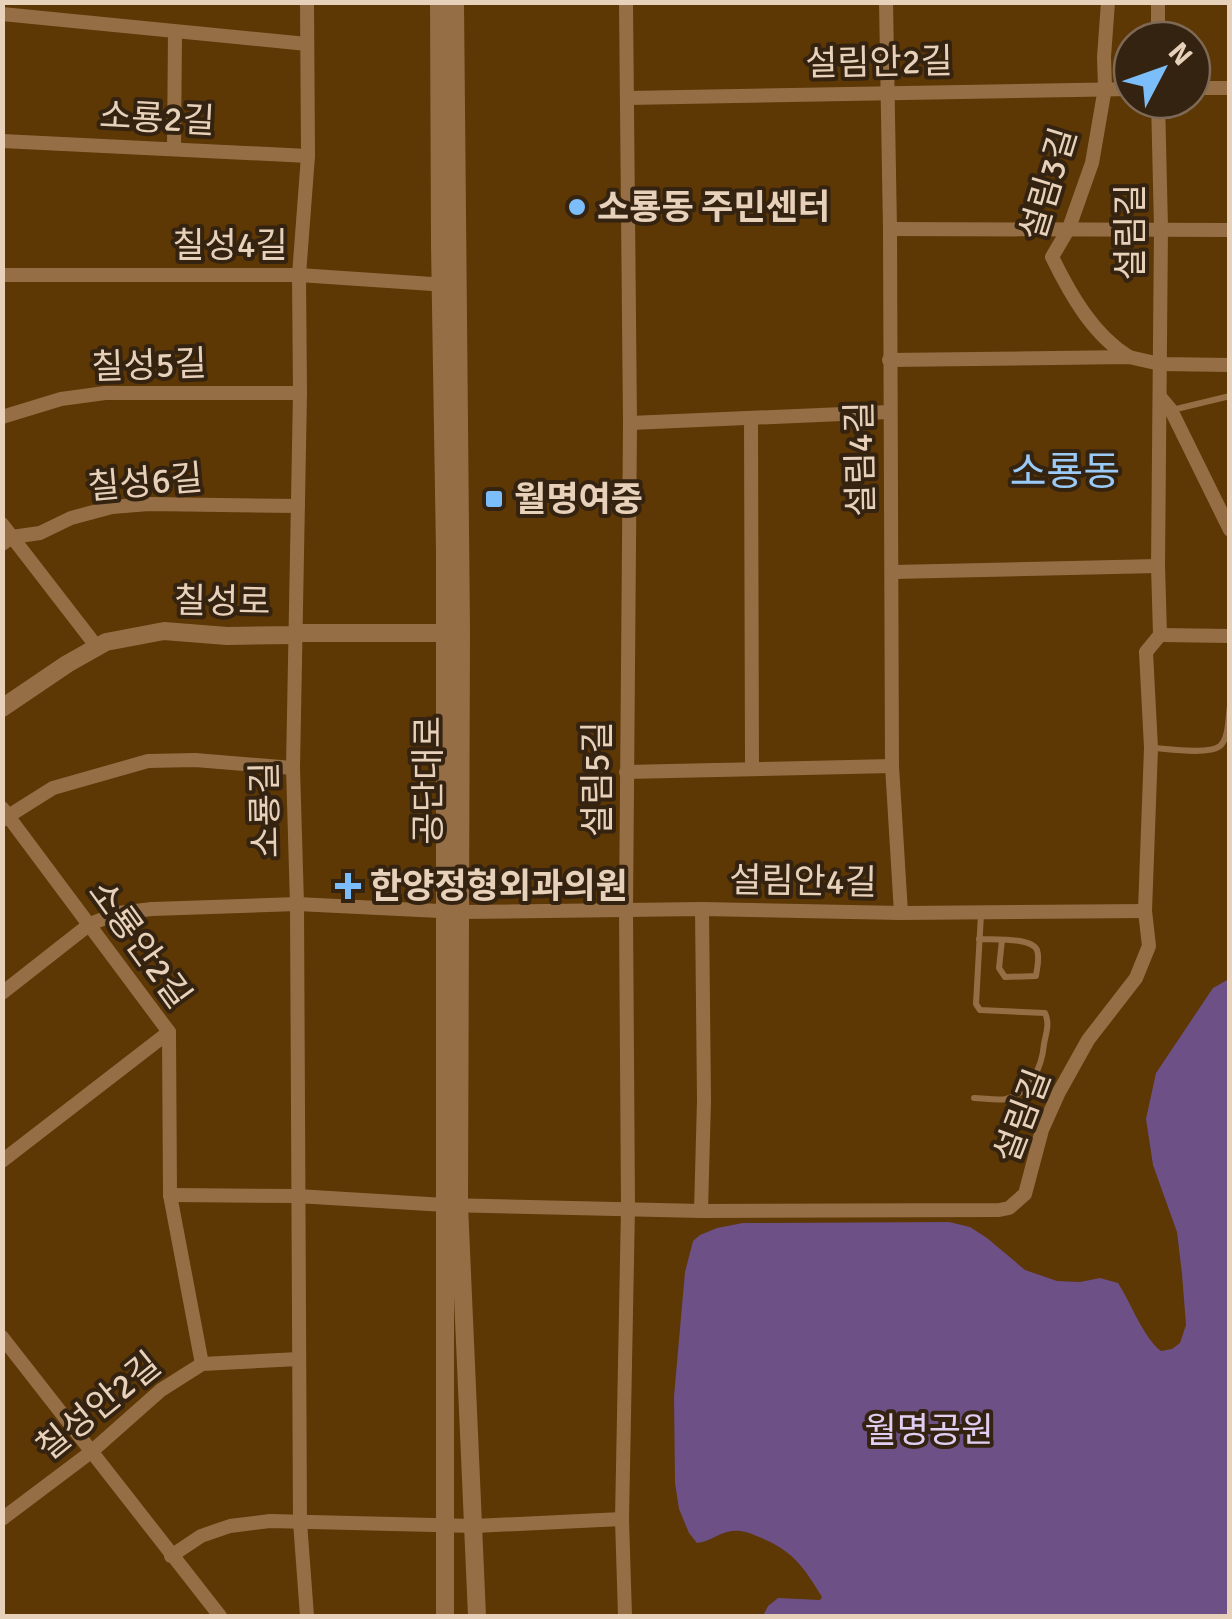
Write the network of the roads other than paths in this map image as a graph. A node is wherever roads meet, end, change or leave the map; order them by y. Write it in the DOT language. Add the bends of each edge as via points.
graph roads {
  1 [pos="307,2"];
  2 [pos="439,2"];
  3 [pos="455,2"];
  4 [pos="626,2"];
  5 [pos="886,2"];
  6 [pos="1108,2"];
  7 [pos="2,14"];
  8 [pos="175,32"];
  9 [pos="308,44"];
  10 [pos="1105,88"];
  11 [pos="1112,88"];
  12 [pos="886,92"];
  13 [pos="627,98"];
  14 [pos="1158,120"];
  15 [pos="2,141"];
  16 [pos="174,149"];
  17 [pos="308,156"];
  18 [pos="1068,228"];
  19 [pos="1161,228"];
  20 [pos="890,229"];
  21 [pos="1230,230"];
  22 [pos="299,275"];
  23 [pos="2,276"];
  24 [pos="449,285"];
  25 [pos="1130,358"];
  26 [pos="889,360"];
  27 [pos="1160,364"];
  28 [pos="1230,365"];
  29 [pos="300,393"];
  30 [pos="1230,396"];
  31 [pos="1166,404"];
  32 [pos="889,412"];
  33 [pos="2,417"];
  34 [pos="751,418"];
  35 [pos="630,422"];
  36 [pos="298,506"];
  37 [pos="2,524"];
  38 [pos="1230,530"];
  39 [pos="7,540"];
  40 [pos="1158,566"];
  41 [pos="893,572"];
  42 [pos="295,633"];
  43 [pos="453,633"];
  44 [pos="1160,636"];
  45 [pos="1230,636"];
  46 [pos="97,647"];
  47 [pos="1230,706"];
  48 [pos="2,708"];
  49 [pos="1151,748"];
  50 [pos="892,766"];
  51 [pos="293,768"];
  52 [pos="752,768"];
  53 [pos="626,772"];
  54 [pos="4,815"];
  55 [pos="296,904"];
  56 [pos="626,910"];
  57 [pos="702,910"];
  58 [pos="1145,911"];
  59 [pos="452,912"];
  60 [pos="981,912"];
  61 [pos="901,913"];
  62 [pos="90,924"];
  63 [pos="979,939"];
  64 [pos="1002,940"];
  65 [pos="2,993"];
  66 [pos="169,1032"];
  67 [pos="974,1098"];
  68 [pos="2,1161"];
  69 [pos="170,1195"];
  70 [pos="297,1196"];
  71 [pos="452,1205"];
  72 [pos="628,1208"];
  73 [pos="700,1211"];
  74 [pos="2,1337"];
  75 [pos="299,1359"];
  76 [pos="202,1364"];
  77 [pos="91,1452"];
  78 [pos="2,1520"];
  79 [pos="622,1520"];
  80 [pos="300,1522"];
  81 [pos="445,1526"];
  82 [pos="474,1526"];
  83 [pos="171,1556"];
  84 [pos="220,1616"];
  85 [pos="307,1616"];
  86 [pos="445,1616"];
  87 [pos="477,1616"];
  88 [pos="625,1616"];
  1 -- 9 [label="street, 소룡길"];
  2 -- 24 [label="street, 공단대로"];
  3 -- 24 [label="street, 공단대로"];
  4 -- 13 [label="street, 설림5길"];
  5 -- 12 [label="street, 설림4길"];
  6 -- 10 [label="street, 설림3길"];
  7 -- 8 [label="street"];
  8 -- 9 [label="street"];
  8 -- 16 [label="street"];
  9 -- 17 [label="street, 소룡길"];
  10 -- 11 [label="street, 설림안2길"];
  10 -- 12 [label="street, 설림안2길"];
  10 -- 18 [label="street, 설림3길" via="1092,163"];
  12 -- 13 [label="street, 설림안2길"];
  12 -- 20 [label="street, 설림4길"];
  13 -- 35 [label="street, 설림5길"];
  14 -- 19 [label="street, 설림길"];
  15 -- 16 [label="street, 소룡2길"];
  16 -- 17 [label="street, 소룡2길"];
  17 -- 22 [label="street, 소룡길"];
  18 -- 19 [label="street"];
  18 -- 20 [label="street"];
  18 -- 25 [label="street, 설림3길" via="1052,257 1084,313"];
  19 -- 21 [label="street"];
  19 -- 27 [label="street, 설림길"];
  20 -- 26 [label="street, 설림4길"];
  22 -- 23 [label="street, 칠성4길"];
  22 -- 24 [label="street, 칠성4길"];
  22 -- 29 [label="street, 소룡길"];
  24 -- 43 [label="street, 공단대로"];
  25 -- 26 [label="street"];
  25 -- 27 [label="street"];
  26 -- 32 [label="street, 설림4길"];
  27 -- 28 [label="street"];
  27 -- 31 [label="street, 설림길"];
  29 -- 33 [label="street, 칠성5길" via="106,393"];
  29 -- 36 [label="street, 소룡길"];
  30 -- 31 [label="lane"];
  31 -- 38 [label="street"];
  31 -- 40 [label="street, 설림길"];
  32 -- 34 [label="street"];
  32 -- 41 [label="street, 설림4길"];
  34 -- 35 [label="street"];
  34 -- 52 [label="street"];
  35 -- 53 [label="street, 설림5길"];
  36 -- 39 [label="street, 칠성6길" via="112,507"];
  36 -- 42 [label="street, 소룡길"];
  37 -- 39 [label="street"];
  39 -- 46 [label="street"];
  40 -- 41 [label="street"];
  40 -- 44 [label="street, 설림길"];
  41 -- 50 [label="street, 설림4길"];
  42 -- 43 [label="street, 칠성로"];
  42 -- 46 [label="street, 칠성로" via="164,631"];
  42 -- 51 [label="street, 소룡길"];
  43 -- 59 [label="street, 공단대로"];
  44 -- 45 [label="street"];
  44 -- 49 [label="street, 설림길" via="1146,652"];
  46 -- 48 [label="street, 칠성로"];
  47 -- 49 [label="lane" via="1221,746"];
  49 -- 58 [label="street, 설림길"];
  50 -- 52 [label="street"];
  50 -- 61 [label="street, 설림4길"];
  51 -- 54 [label="street" via="148,761 53,788"];
  51 -- 55 [label="street, 소룡길"];
  52 -- 53 [label="street"];
  53 -- 56 [label="street, 설림5길"];
  54 -- 62 [label="street, 소룡안2길"];
  55 -- 59 [label="street, 설림안4길"];
  55 -- 62 [label="street, 설림안4길" via="152,909"];
  55 -- 70 [label="street, 소룡길"];
  56 -- 57 [label="street, 설림안4길"];
  56 -- 59 [label="street, 설림안4길"];
  56 -- 72 [label="street, 설림5길"];
  57 -- 61 [label="street, 설림안4길"];
  57 -- 73 [label="street"];
  58 -- 60 [label="street, 설림안4길"];
  58 -- 73 [label="street, 설림길" via="1149,946 1136,978 1088,1040 1059,1092 1018,1202 998,1210"];
  59 -- 71 [label="street, 공단대로"];
  60 -- 61 [label="street, 설림안4길"];
  60 -- 63 [label="lane"];
  62 -- 65 [label="street"];
  62 -- 66 [label="street, 소룡안2길"];
  63 -- 64 [label="lane"];
  63 -- 67 [label="lane" via="980,1010 1046,1014 1048,1020 1034,1079 1012,1097"];
  64 -- 64 [label="lane" via="1035,946 1036,976 1004,977"];
  66 -- 68 [label="street"];
  66 -- 69 [label="street, 소룡안2길"];
  69 -- 70 [label="street, 설림길"];
  69 -- 76 [label="street, 소룡안2길"];
  70 -- 71 [label="street, 설림길"];
  70 -- 75 [label="street, 소룡길"];
  71 -- 72 [label="street, 설림길"];
  71 -- 81 [label="street, 공단대로"];
  71 -- 82 [label="street, 공단대로"];
  72 -- 73 [label="street, 설림길"];
  72 -- 79 [label="street, 설림5길"];
  74 -- 77 [label="street"];
  75 -- 76 [label="street, 칠성안2길"];
  75 -- 80 [label="street, 소룡길"];
  76 -- 77 [label="street, 칠성안2길" via="161,1390"];
  77 -- 78 [label="street, 칠성안2길"];
  77 -- 83 [label="street"];
  79 -- 82 [label="street"];
  79 -- 88 [label="street, 설림5길"];
  80 -- 81 [label="street"];
  80 -- 83 [label="street" via="230,1526"];
  80 -- 85 [label="street, 소룡길"];
  81 -- 82 [label="street"];
  81 -- 86 [label="street, 공단대로"];
  82 -- 87 [label="street, 공단대로"];
  83 -- 84 [label="street"];
}
